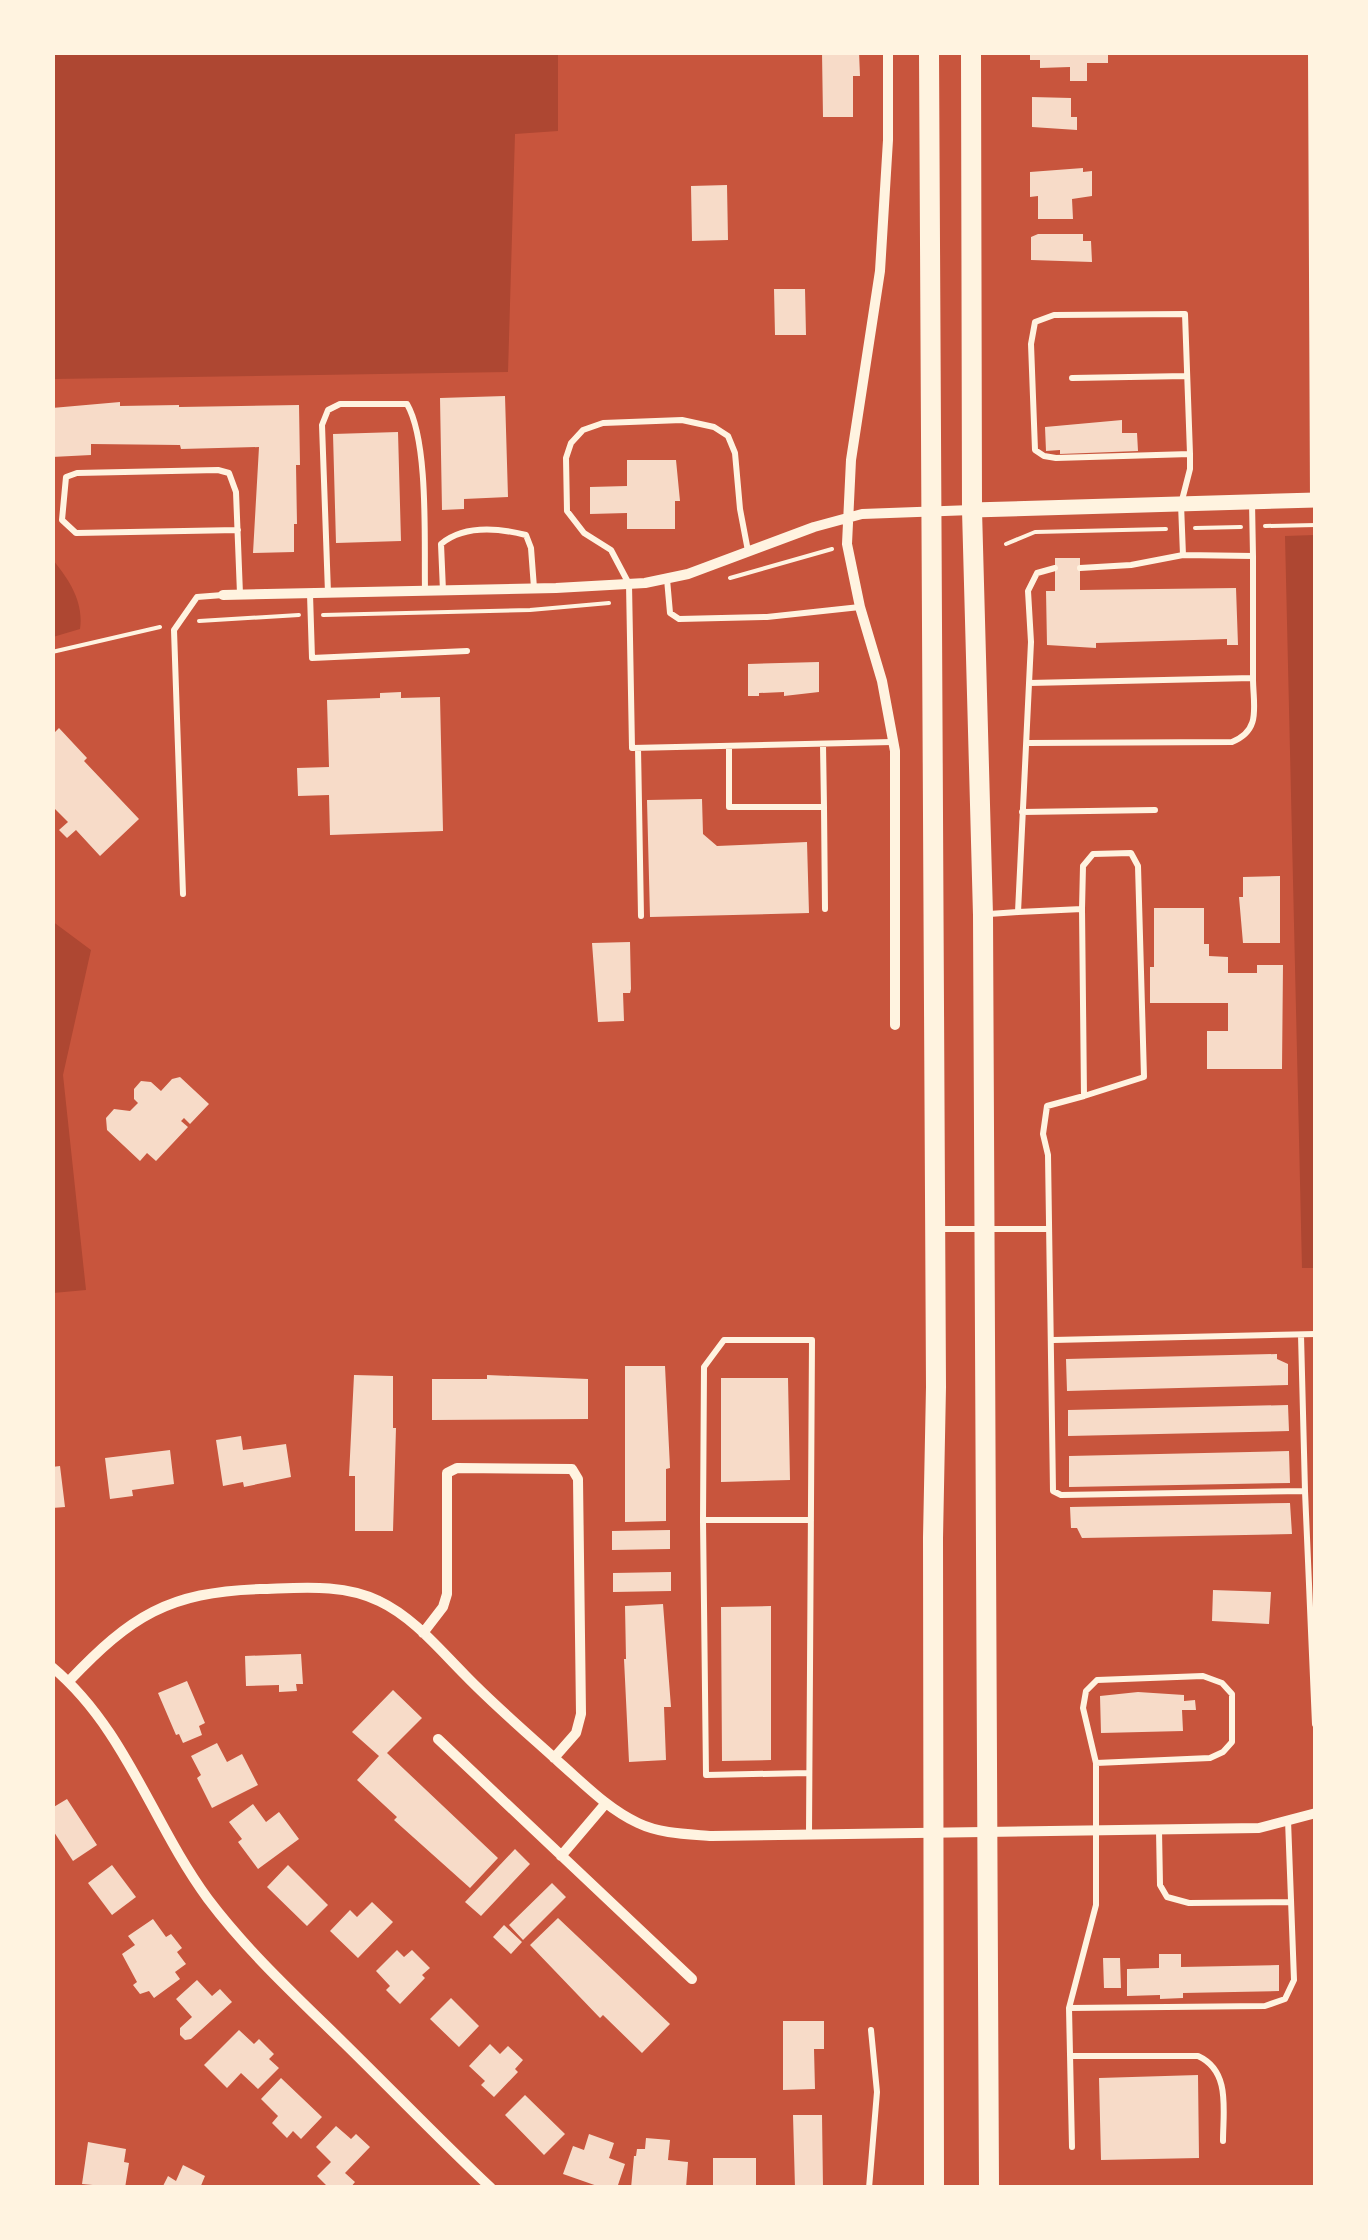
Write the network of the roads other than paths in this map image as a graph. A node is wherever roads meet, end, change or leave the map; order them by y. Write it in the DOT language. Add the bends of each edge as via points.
graph roads {
  1 [pos="888,52"];
  2 [pos="929,52"];
  3 [pos="971,52"];
  4 [pos="1312,52"];
  5 [pos="1314,120"];
  6 [pos="1314,181"];
  7 [pos="1187,376"];
  8 [pos="1072,378"];
  9 [pos="1190,454"];
  10 [pos="1315,500"];
  11 [pos="1252,502"];
  12 [pos="1182,504"];
  13 [pos="972,510"];
  14 [pos="931,512"];
  15 [pos="848,518"];
  16 [pos="238,530"];
  17 [pos="748,551"];
  18 [pos="1183,555"];
  19 [pos="1253,556"];
  20 [pos="1055,568"];
  21 [pos="1080,568"];
  22 [pos="667,579"];
  23 [pos="629,584"];
  24 [pos="534,589"];
  25 [pos="443,590"];
  26 [pos="425,591"];
  27 [pos="328,593"];
  28 [pos="310,594"];
  29 [pos="240,595"];
  30 [pos="223,596"];
  31 [pos="860,607"];
  32 [pos="467,651"];
  33 [pos="1253,678"];
  34 [pos="1029,682"];
  35 [pos="894,742"];
  36 [pos="1028,743"];
  37 [pos="823,745"];
  38 [pos="729,746"];
  39 [pos="638,748"];
  40 [pos="824,807"];
  41 [pos="1155,810"];
  42 [pos="1022,812"];
  43 [pos="183,894"];
  44 [pos="825,909"];
  45 [pos="1082,909"];
  46 [pos="1018,912"];
  47 [pos="983,915"];
  48 [pos="641,916"];
  49 [pos="895,1025"];
  50 [pos="1084,1096"];
  51 [pos="936,1229"];
  52 [pos="984,1229"];
  53 [pos="1049,1229"];
  54 [pos="1316,1334"];
  55 [pos="1301,1335"];
  56 [pos="1053,1340"];
  57 [pos="1305,1491"];
  58 [pos="702,1520"];
  59 [pos="811,1520"];
  60 [pos="1311,1548"];
  61 [pos="423,1632"];
  62 [pos="52,1666"];
  63 [pos="69,1680"];
  64 [pos="1315,1725"];
  65 [pos="438,1739"];
  66 [pos="554,1758"];
  67 [pos="1096,1763"];
  68 [pos="810,1773"];
  69 [pos="606,1803"];
  70 [pos="1316,1813"];
  71 [pos="1288,1820"];
  72 [pos="1095,1830"];
  73 [pos="1158,1830"];
  74 [pos="988,1832"];
  75 [pos="932,1834"];
  76 [pos="809,1835"];
  77 [pos="561,1856"];
  78 [pos="1290,1902"];
  79 [pos="692,1978"];
  80 [pos="1069,2008"];
  81 [pos="871,2030"];
  82 [pos="1070,2056"];
  83 [pos="1224,2141"];
  84 [pos="1072,2147"];
  85 [pos="491,2188"];
  86 [pos="869,2188"];
  87 [pos="934,2188"];
  88 [pos="989,2188"];
  1 -- 15 [label="street" via="880,271"];
  2 -- 14 [label="main road"];
  3 -- 13 [label="main road"];
  4 -- 5 [label="street"];
  5 -- 6 [label="street"];
  6 -- 10 [label="street"];
  7 -- 8 [label="lane"];
  7 -- 9 [label="lane"];
  7 -- 9 [label="lane" via="1185,314 1054,315 1035,322 1035,450 1056,458"];
  9 -- 12 [label="lane"];
  10 -- 11 [label="street"];
  11 -- 12 [label="street"];
  11 -- 19 [label="lane"];
  12 -- 13 [label="street"];
  12 -- 18 [label="lane"];
  13 -- 14 [label="street"];
  13 -- 47 [label="main road"];
  14 -- 15 [label="street"];
  14 -- 51 [label="main road"];
  15 -- 17 [label="street"];
  15 -- 31 [label="street" via="848,558"];
  16 -- 16 [label="lane" via="236,492 229,474 218,470 77,473 63,484 62,520 76,533"];
  16 -- 29 [label="lane"];
  17 -- 22 [label="street"];
  17 -- 23 [label="lane" via="728,436 682,420 604,423 571,442 568,511 584,533 611,550"];
  18 -- 19 [label="lane"];
  18 -- 21 [label="lane"];
  19 -- 33 [label="lane"];
  20 -- 34 [label="lane" via="1037,573 1028,590"];
  22 -- 23 [label="street"];
  22 -- 31 [label="lane" via="670,613 679,619"];
  23 -- 24 [label="street"];
  23 -- 39 [label="lane" via="632,748"];
  24 -- 25 [label="street"];
  24 -- 25 [label="lane" via="526,535 508,530 460,531 441,544"];
  25 -- 26 [label="street"];
  26 -- 27 [label="street"];
  26 -- 27 [label="lane" via="413,415 406,404 340,404 328,410 322,425"];
  27 -- 28 [label="street"];
  28 -- 29 [label="street"];
  28 -- 32 [label="lane" via="312,658"];
  29 -- 30 [label="street"];
  30 -- 43 [label="lane" via="197,596 174,630"];
  31 -- 35 [label="street"];
  33 -- 34 [label="lane"];
  33 -- 36 [label="lane" via="1253,727 1232,742"];
  34 -- 36 [label="lane"];
  35 -- 37 [label="lane"];
  35 -- 49 [label="street"];
  36 -- 42 [label="lane"];
  37 -- 38 [label="lane"];
  37 -- 40 [label="lane"];
  38 -- 39 [label="lane"];
  38 -- 40 [label="lane" via="729,807"];
  39 -- 48 [label="lane"];
  40 -- 44 [label="lane"];
  41 -- 42 [label="lane"];
  42 -- 46 [label="lane"];
  45 -- 46 [label="lane"];
  45 -- 50 [label="lane"];
  45 -- 50 [label="lane" via="1083,866 1093,854 1131,853 1138,866 1144,1077"];
  46 -- 47 [label="lane"];
  47 -- 52 [label="main road"];
  50 -- 53 [label="lane" via="1047,1106"];
  51 -- 52 [label="lane"];
  51 -- 75 [label="main road"];
  52 -- 53 [label="lane"];
  52 -- 74 [label="main road"];
  53 -- 56 [label="lane"];
  54 -- 55 [label="lane"];
  55 -- 56 [label="lane"];
  55 -- 57 [label="lane"];
  56 -- 57 [label="lane" via="1053,1491"];
  57 -- 60 [label="lane"];
  58 -- 59 [label="lane"];
  58 -- 59 [label="lane" via="704,1367 724,1340 812,1340"];
  58 -- 68 [label="lane" via="706,1775"];
  59 -- 68 [label="lane"];
  60 -- 64 [label="lane"];
  61 -- 63 [label="street" via="380,1601 342,1590 214,1592 145,1614"];
  61 -- 66 [label="street"];
  61 -- 66 [label="street" via="447,1594 447,1473 572,1469 578,1479 581,1714 576,1733"];
  62 -- 63 [label="street"];
  63 -- 85 [label="street" via="109,1728 162,1829 220,1915"];
  65 -- 77 [label="street"];
  66 -- 69 [label="street"];
  67 -- 67 [label="lane" via="1223,1752 1232,1742 1232,1694 1203,1676 1097,1680 1083,1708"];
  67 -- 72 [label="lane"];
  68 -- 76 [label="lane"];
  69 -- 76 [label="street" via="638,1824 677,1834"];
  69 -- 77 [label="street"];
  70 -- 71 [label="street"];
  71 -- 73 [label="street" via="1259,1828"];
  71 -- 78 [label="lane"];
  72 -- 73 [label="street"];
  72 -- 74 [label="street"];
  72 -- 80 [label="lane" via="1096,1904"];
  73 -- 78 [label="lane" via="1160,1885 1168,1897 1189,1903"];
  74 -- 75 [label="street"];
  74 -- 88 [label="main road"];
  75 -- 76 [label="street"];
  75 -- 87 [label="main road"];
  77 -- 79 [label="street"];
  78 -- 80 [label="lane" via="1294,1980 1285,1999 1266,2006"];
  80 -- 82 [label="lane"];
  81 -- 86 [label="lane" via="877,2092"];
  82 -- 83 [label="lane" via="1198,2056 1210,2062 1222,2078"];
  82 -- 84 [label="lane"];
}
